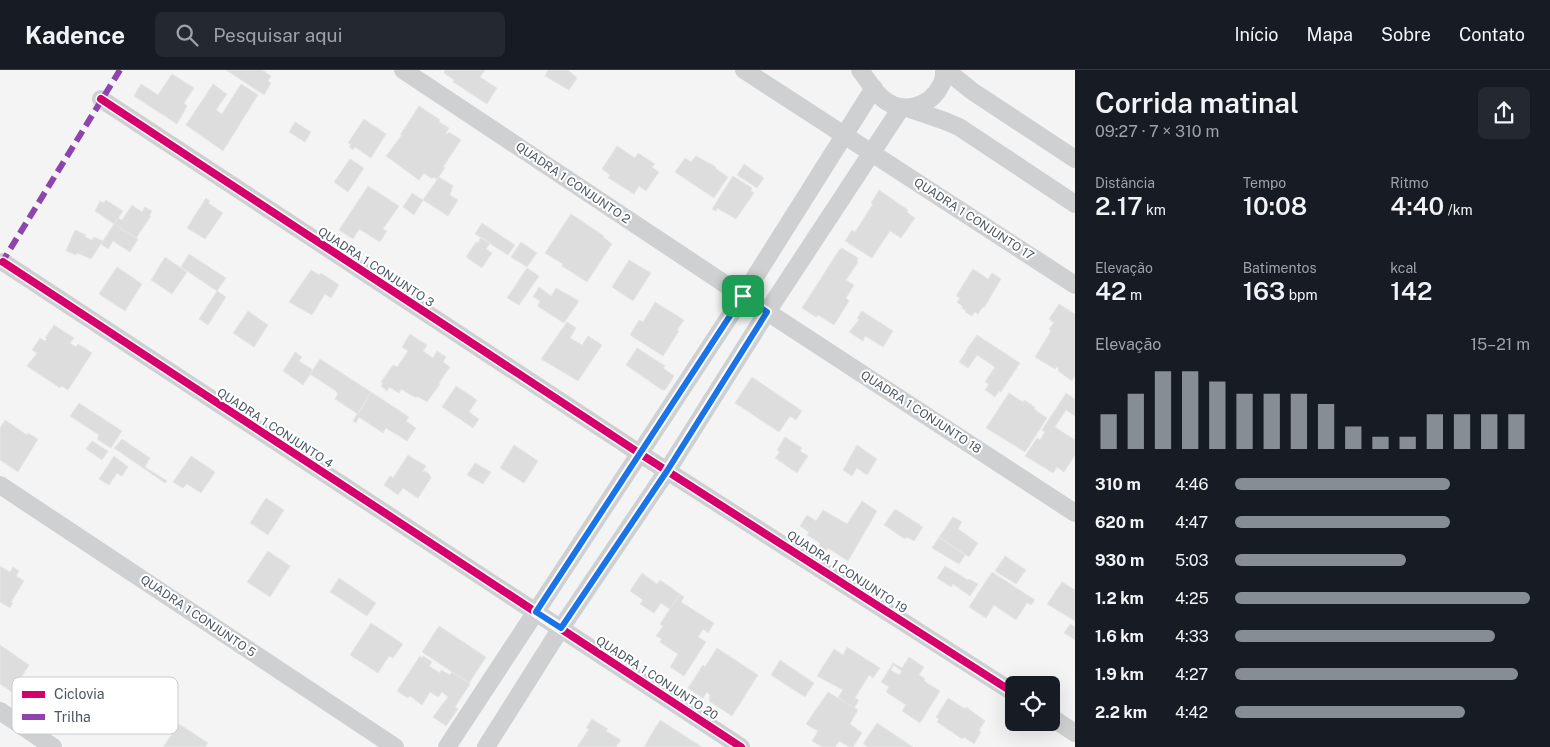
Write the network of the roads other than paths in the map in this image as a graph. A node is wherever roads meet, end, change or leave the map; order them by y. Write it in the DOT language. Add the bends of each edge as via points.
graph roads {
  1 [pos="403,70"];
  2 [pos="744,70"];
  3 [pos="860,70"];
  4 [pos="945,70"];
  5 [pos="872,81"];
  6 [pos="101,99"];
  7 [pos="904,108"];
  8 [pos="844,134"];
  9 [pos="873,153"];
  10 [pos="1075,159"];
  11 [pos="1075,204"];
  12 [pos="2,262"];
  13 [pos="1075,285"];
  14 [pos="743,296"];
  15 [pos="767,312"];
  16 [pos="639,453"];
  17 [pos="667,471"];
  18 [pos="0,485"];
  19 [pos="1075,513"];
  20 [pos="536,612"];
  21 [pos="561,628"];
  22 [pos="1005,687"];
  23 [pos="0,712"];
  24 [pos="12,720"];
  25 [pos="1060,723"];
  26 [pos="1075,733"];
  27 [pos="33,734"];
  28 [pos="53,747"];
  29 [pos="395,747"];
  30 [pos="447,747"];
  31 [pos="486,747"];
  32 [pos="741,747"];
  1 -- 14 [label="street, QUADRA 1 CONJUNTO 2"];
  2 -- 8 [label="street, QUADRA 1 CONJUNTO 17"];
  3 -- 5 [label="street"];
  4 -- 7 [label="street" via="934,96 922,105"];
  4 -- 10 [label="street"];
  5 -- 7 [label="street" via="881,98"];
  5 -- 8 [label="street"];
  6 -- 16 [label="street, QUADRA 1 CONJUNTO 3"];
  7 -- 9 [label="street"];
  7 -- 11 [label="street" via="959,128"];
  8 -- 9 [label="street, QUADRA 1 CONJUNTO 17"];
  8 -- 14 [label="street"];
  9 -- 13 [label="street, QUADRA 1 CONJUNTO 17"];
  9 -- 15 [label="street"];
  12 -- 20 [label="street, QUADRA 1 CONJUNTO 4"];
  14 -- 15 [label="street, QUADRA 1 CONJUNTO 2"];
  14 -- 16 [label="street"];
  15 -- 17 [label="street"];
  15 -- 19 [label="street, QUADRA 1 CONJUNTO 18"];
  16 -- 17 [label="street, QUADRA 1 CONJUNTO 3"];
  16 -- 20 [label="street"];
  17 -- 21 [label="street"];
  17 -- 22 [label="street, QUADRA 1 CONJUNTO 19"];
  18 -- 29 [label="street, QUADRA 1 CONJUNTO 5"];
  20 -- 21 [label="street, QUADRA 1 CONJUNTO 4"];
  20 -- 30 [label="street"];
  21 -- 31 [label="street"];
  21 -- 32 [label="street, QUADRA 1 CONJUNTO 20"];
  23 -- 24 [label="street"];
  25 -- 26 [label="street"];
  27 -- 28 [label="street"];
}
